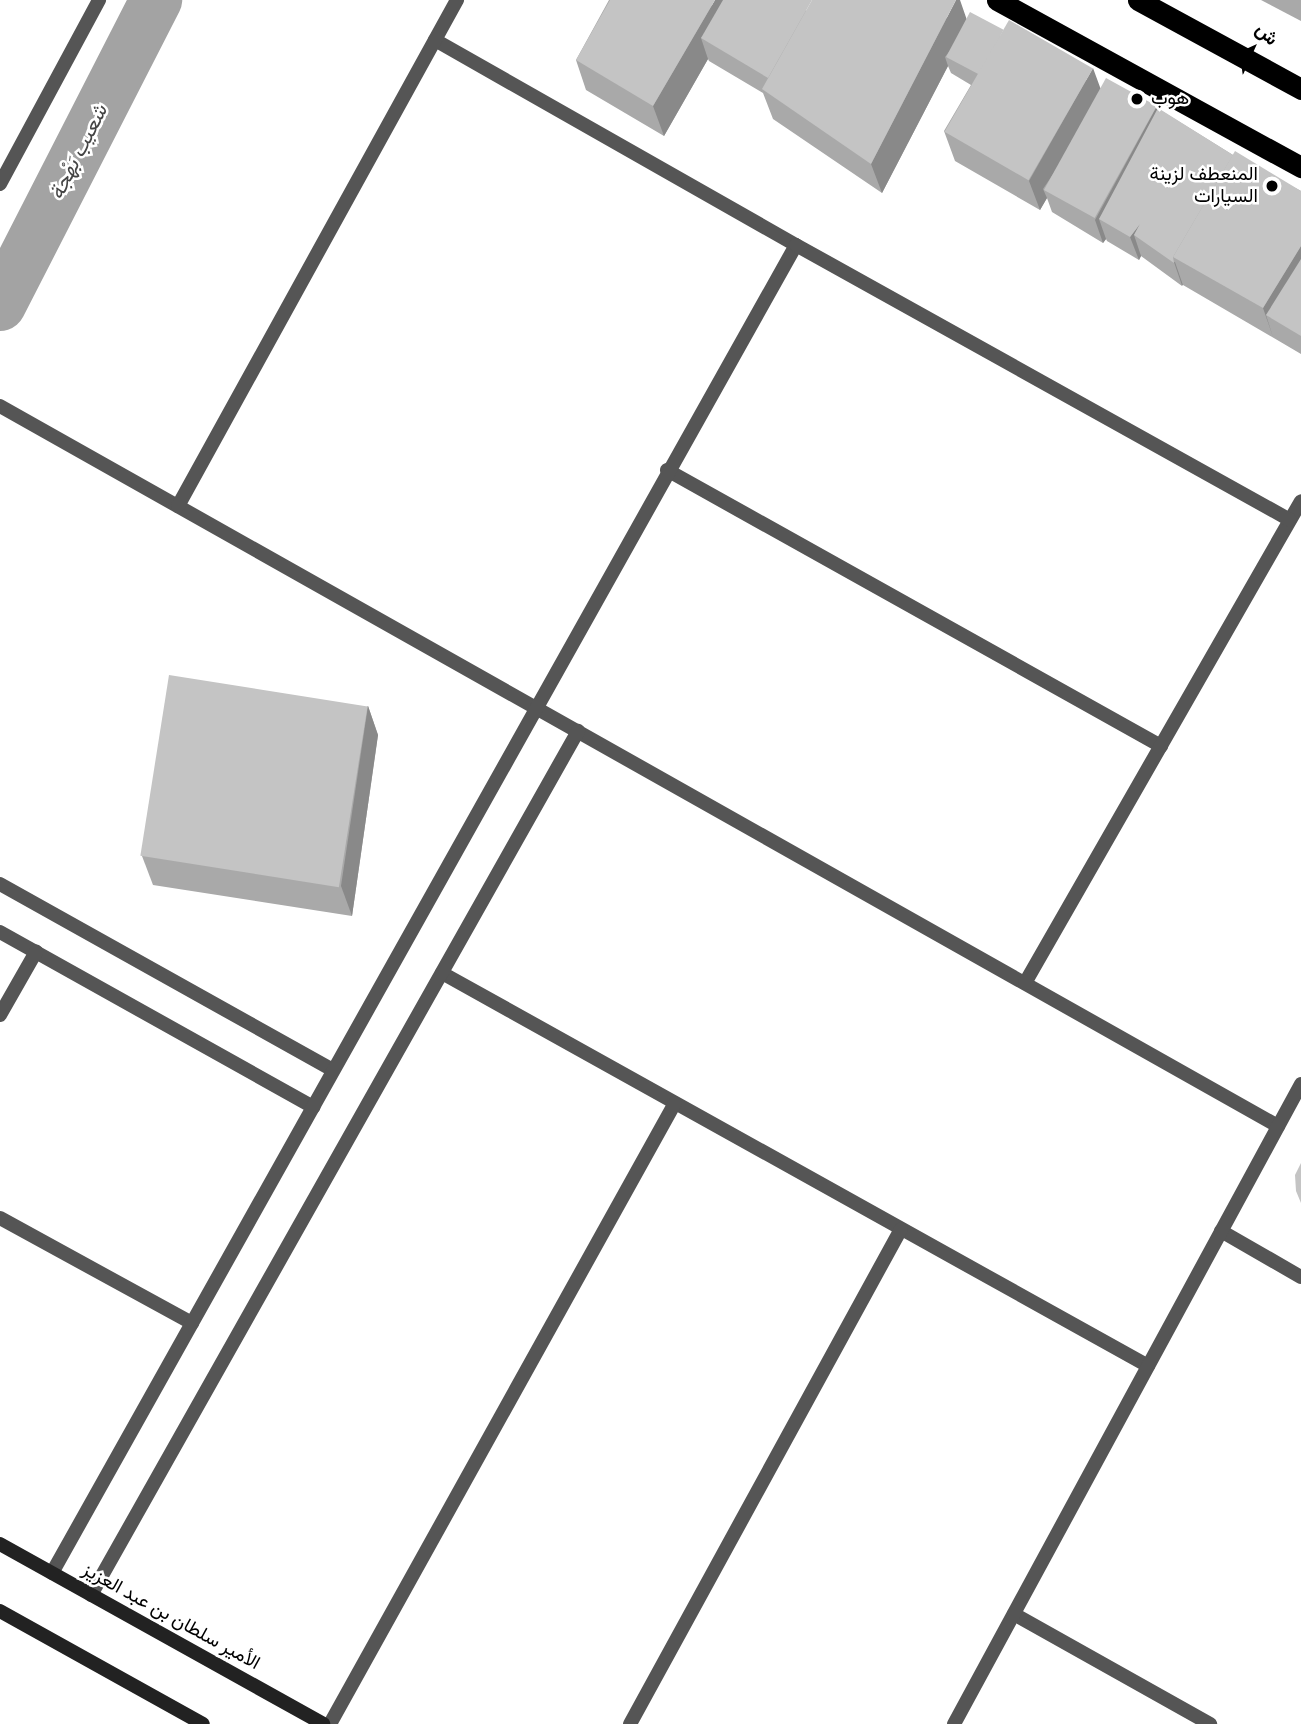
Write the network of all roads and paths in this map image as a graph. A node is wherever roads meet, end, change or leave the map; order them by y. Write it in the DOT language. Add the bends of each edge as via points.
graph roads {
  1 [pos="99,0"];
  2 [pos="457,0"];
  3 [pos="998,0"];
  4 [pos="1138,0"];
  5 [pos="435,40"];
  6 [pos="1301,89"];
  7 [pos="1301,167"];
  8 [pos="0,184"];
  9 [pos="796,245"];
  10 [pos="0,406"];
  11 [pos="667,470"];
  12 [pos="1301,501"];
  13 [pos="178,506"];
  14 [pos="1290,520"];
  15 [pos="536,706"];
  16 [pos="578,731"];
  17 [pos="1161,746"];
  18 [pos="0,884"];
  19 [pos="0,932"];
  20 [pos="36,952"];
  21 [pos="442,973"];
  22 [pos="1025,982"];
  23 [pos="0,1015"];
  24 [pos="333,1070"];
  25 [pos="1301,1084"];
  26 [pos="675,1103"];
  27 [pos="313,1107"];
  28 [pos="1278,1126"];
  29 [pos="0,1218"];
  30 [pos="901,1229"];
  31 [pos="1221,1231"];
  32 [pos="1301,1277"];
  33 [pos="192,1323"];
  34 [pos="1148,1366"];
  35 [pos="0,1545"];
  36 [pos="52,1573"];
  37 [pos="91,1595"];
  38 [pos="0,1611"];
  39 [pos="1014,1614"];
  40 [pos="203,1724"];
  41 [pos="323,1724"];
  42 [pos="330,1724"];
  43 [pos="629,1724"];
  44 [pos="954,1724"];
  45 [pos="1210,1724"];
  1 -- 8 [label="street"];
  2 -- 5 [label="street"];
  3 -- 7 [label="highway"];
  4 -- 6 [label="highway"];
  5 -- 9 [label="street"];
  5 -- 13 [label="street"];
  9 -- 11 [label="street"];
  9 -- 14 [label="street"];
  10 -- 13 [label="street"];
  11 -- 15 [label="street"];
  11 -- 17 [label="street"];
  12 -- 14 [label="street"];
  13 -- 15 [label="street"];
  14 -- 17 [label="street"];
  15 -- 16 [label="street"];
  15 -- 24 [label="street"];
  16 -- 21 [label="street"];
  16 -- 22 [label="street"];
  17 -- 22 [label="street"];
  18 -- 24 [label="street"];
  19 -- 20 [label="street"];
  20 -- 23 [label="street"];
  20 -- 27 [label="street"];
  21 -- 26 [label="street"];
  21 -- 37 [label="street"];
  22 -- 28 [label="street"];
  24 -- 27 [label="street"];
  25 -- 28 [label="street"];
  26 -- 30 [label="street"];
  26 -- 42 [label="street"];
  27 -- 33 [label="street"];
  28 -- 31 [label="street"];
  29 -- 33 [label="street"];
  30 -- 34 [label="street"];
  30 -- 43 [label="street"];
  31 -- 32 [label="street"];
  31 -- 34 [label="street"];
  33 -- 36 [label="street"];
  34 -- 39 [label="street"];
  35 -- 36 [label="street, الأمير سلطان بن عبد العزيز"];
  36 -- 37 [label="street, الأمير سلطان بن عبد العزيز"];
  37 -- 41 [label="street, الأمير سلطان بن عبد العزيز"];
  38 -- 40 [label="street"];
  39 -- 44 [label="street"];
  39 -- 45 [label="street"];
}
